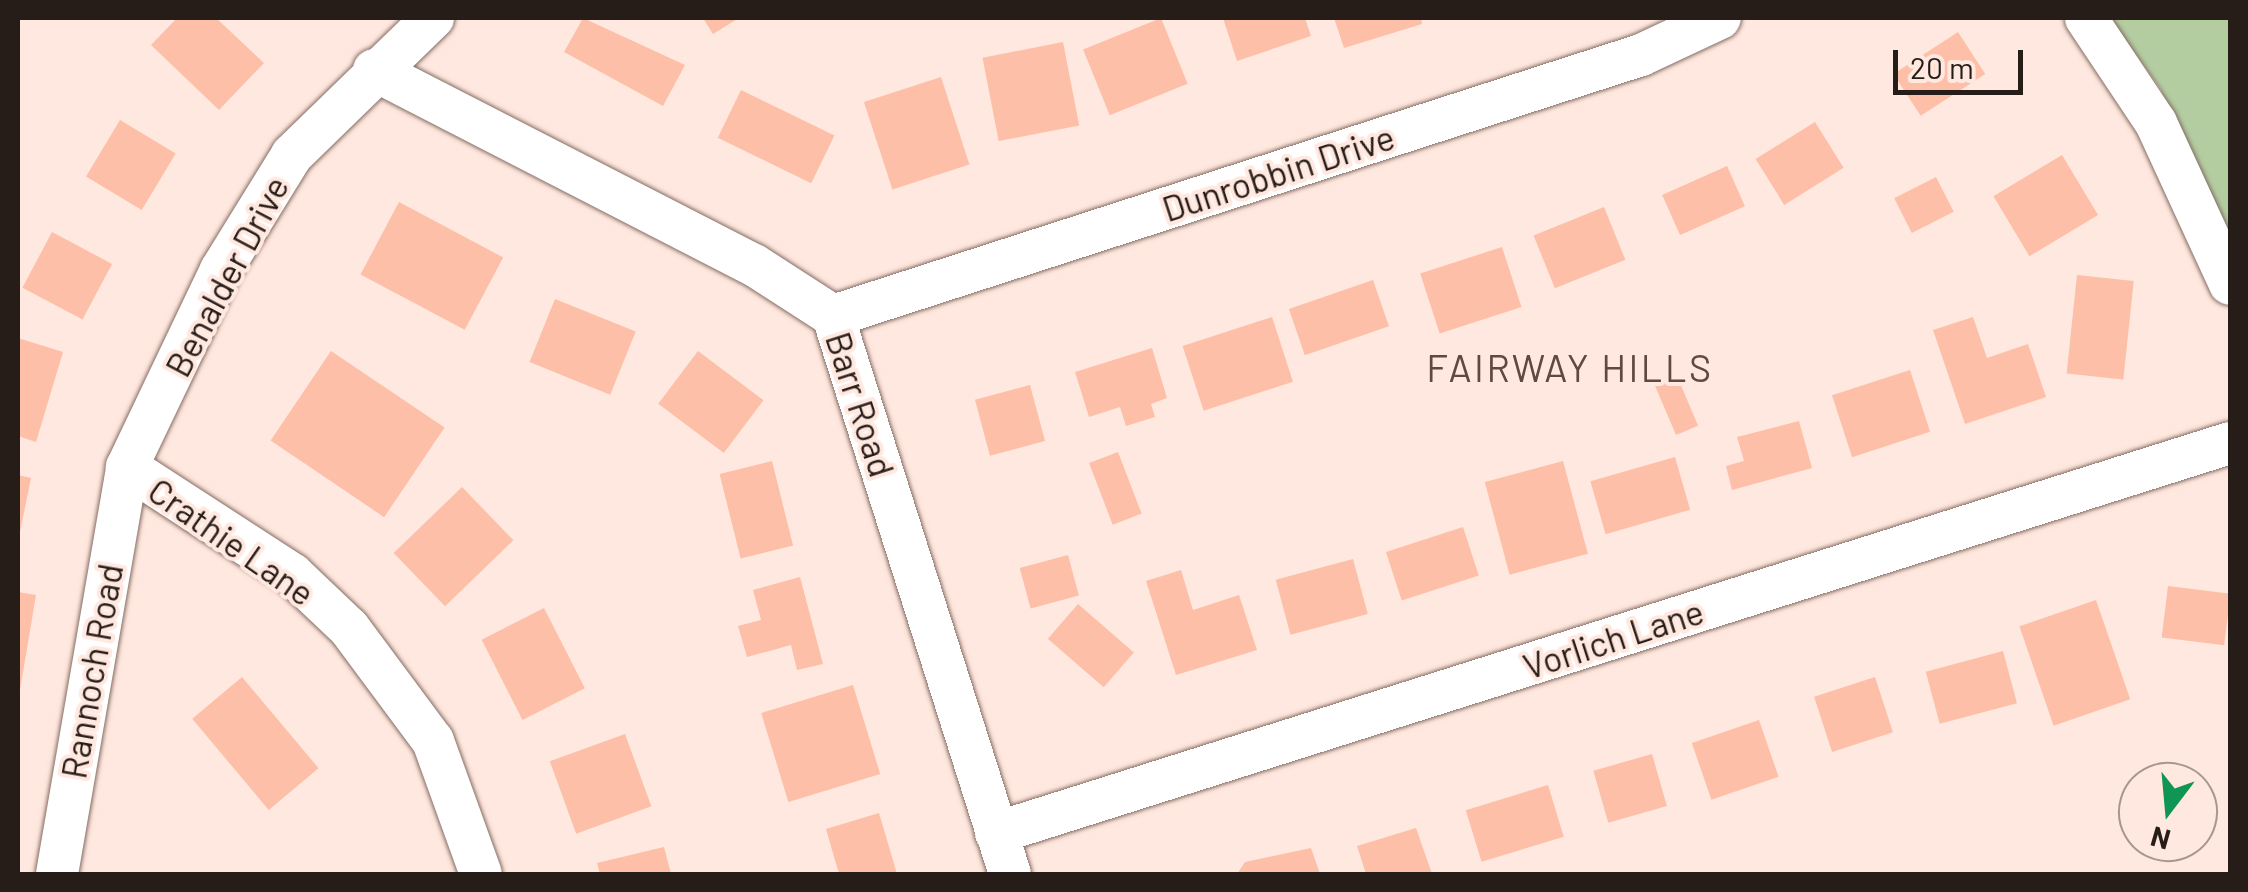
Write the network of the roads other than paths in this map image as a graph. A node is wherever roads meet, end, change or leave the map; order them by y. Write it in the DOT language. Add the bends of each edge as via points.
graph roads {
  1 [pos="433,18"];
  2 [pos="1720,18"];
  3 [pos="2086,18"];
  4 [pos="374,70"];
  5 [pos="2230,284"];
  6 [pos="832,316"];
  7 [pos="2230,443"];
  8 [pos="127,467"];
  9 [pos="996,833"];
  10 [pos="57,874"];
  11 [pos="481,874"];
  12 [pos="1010,874"];
  1 -- 4 [label="street, Benalder Drive"];
  2 -- 6 [label="street, Dunrobbin Drive" via="1642,55"];
  3 -- 5 [label="street" via="2156,123"];
  4 -- 6 [label="street, Barr Road" via="754,265"];
  4 -- 8 [label="street, Benalder Drive" via="292,155 222,270"];
  6 -- 9 [label="street, Barr Road"];
  7 -- 9 [label="street, Vorlich Lane"];
  8 -- 10 [label="street, Rannoch Road"];
  8 -- 11 [label="street, Crathie Lane" via="292,574 349,628 433,742"];
  9 -- 12 [label="street, Barr Road"];
}
